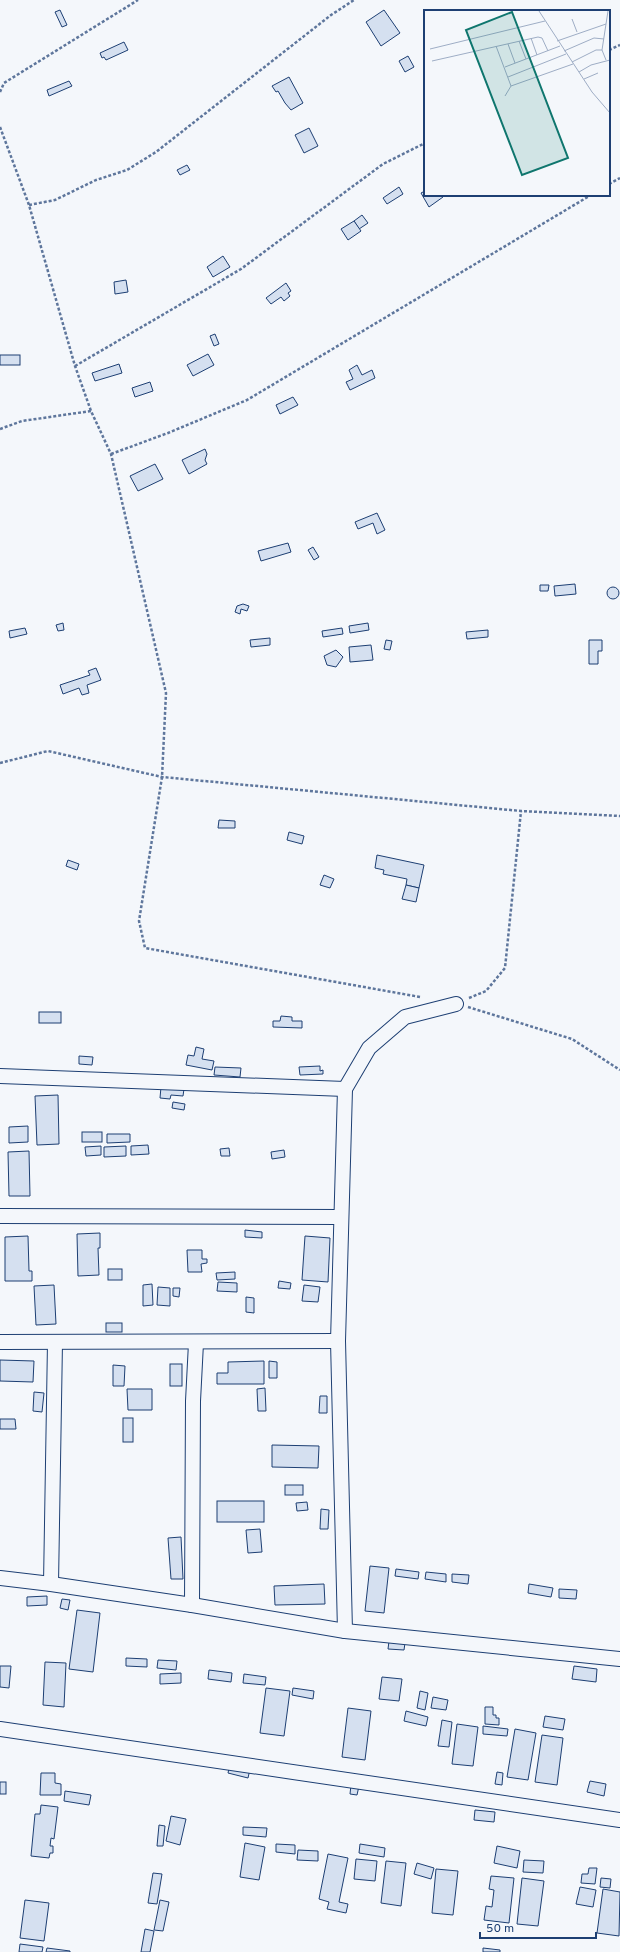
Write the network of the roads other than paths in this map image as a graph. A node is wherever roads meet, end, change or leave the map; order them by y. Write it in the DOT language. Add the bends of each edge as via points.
graph roads {
  1 [pos="456,1004"];
  2 [pos="0,1076"];
  3 [pos="345,1089"];
  4 [pos="0,1216"];
  5 [pos="342,1217"];
  6 [pos="338,1341"];
  7 [pos="0,1342"];
  8 [pos="55,1342"];
  9 [pos="196,1343"];
  10 [pos="0,1578"];
  11 [pos="51,1584"];
  12 [pos="192,1605"];
  13 [pos="345,1631"];
  14 [pos="620,1659"];
  15 [pos="0,1729"];
  16 [pos="620,1820"];
  1 -- 3 [label="street" via="405,1017 369,1048"];
  2 -- 3 [label="street"];
  3 -- 5 [label="street"];
  4 -- 5 [label="street"];
  5 -- 6 [label="street"];
  6 -- 9 [label="street"];
  6 -- 13 [label="street"];
  7 -- 8 [label="street"];
  8 -- 9 [label="street"];
  8 -- 11 [label="street"];
  9 -- 12 [label="street"];
  10 -- 11 [label="street"];
  11 -- 12 [label="street"];
  12 -- 13 [label="street"];
  13 -- 14 [label="street"];
  15 -- 16 [label="street"];
}
